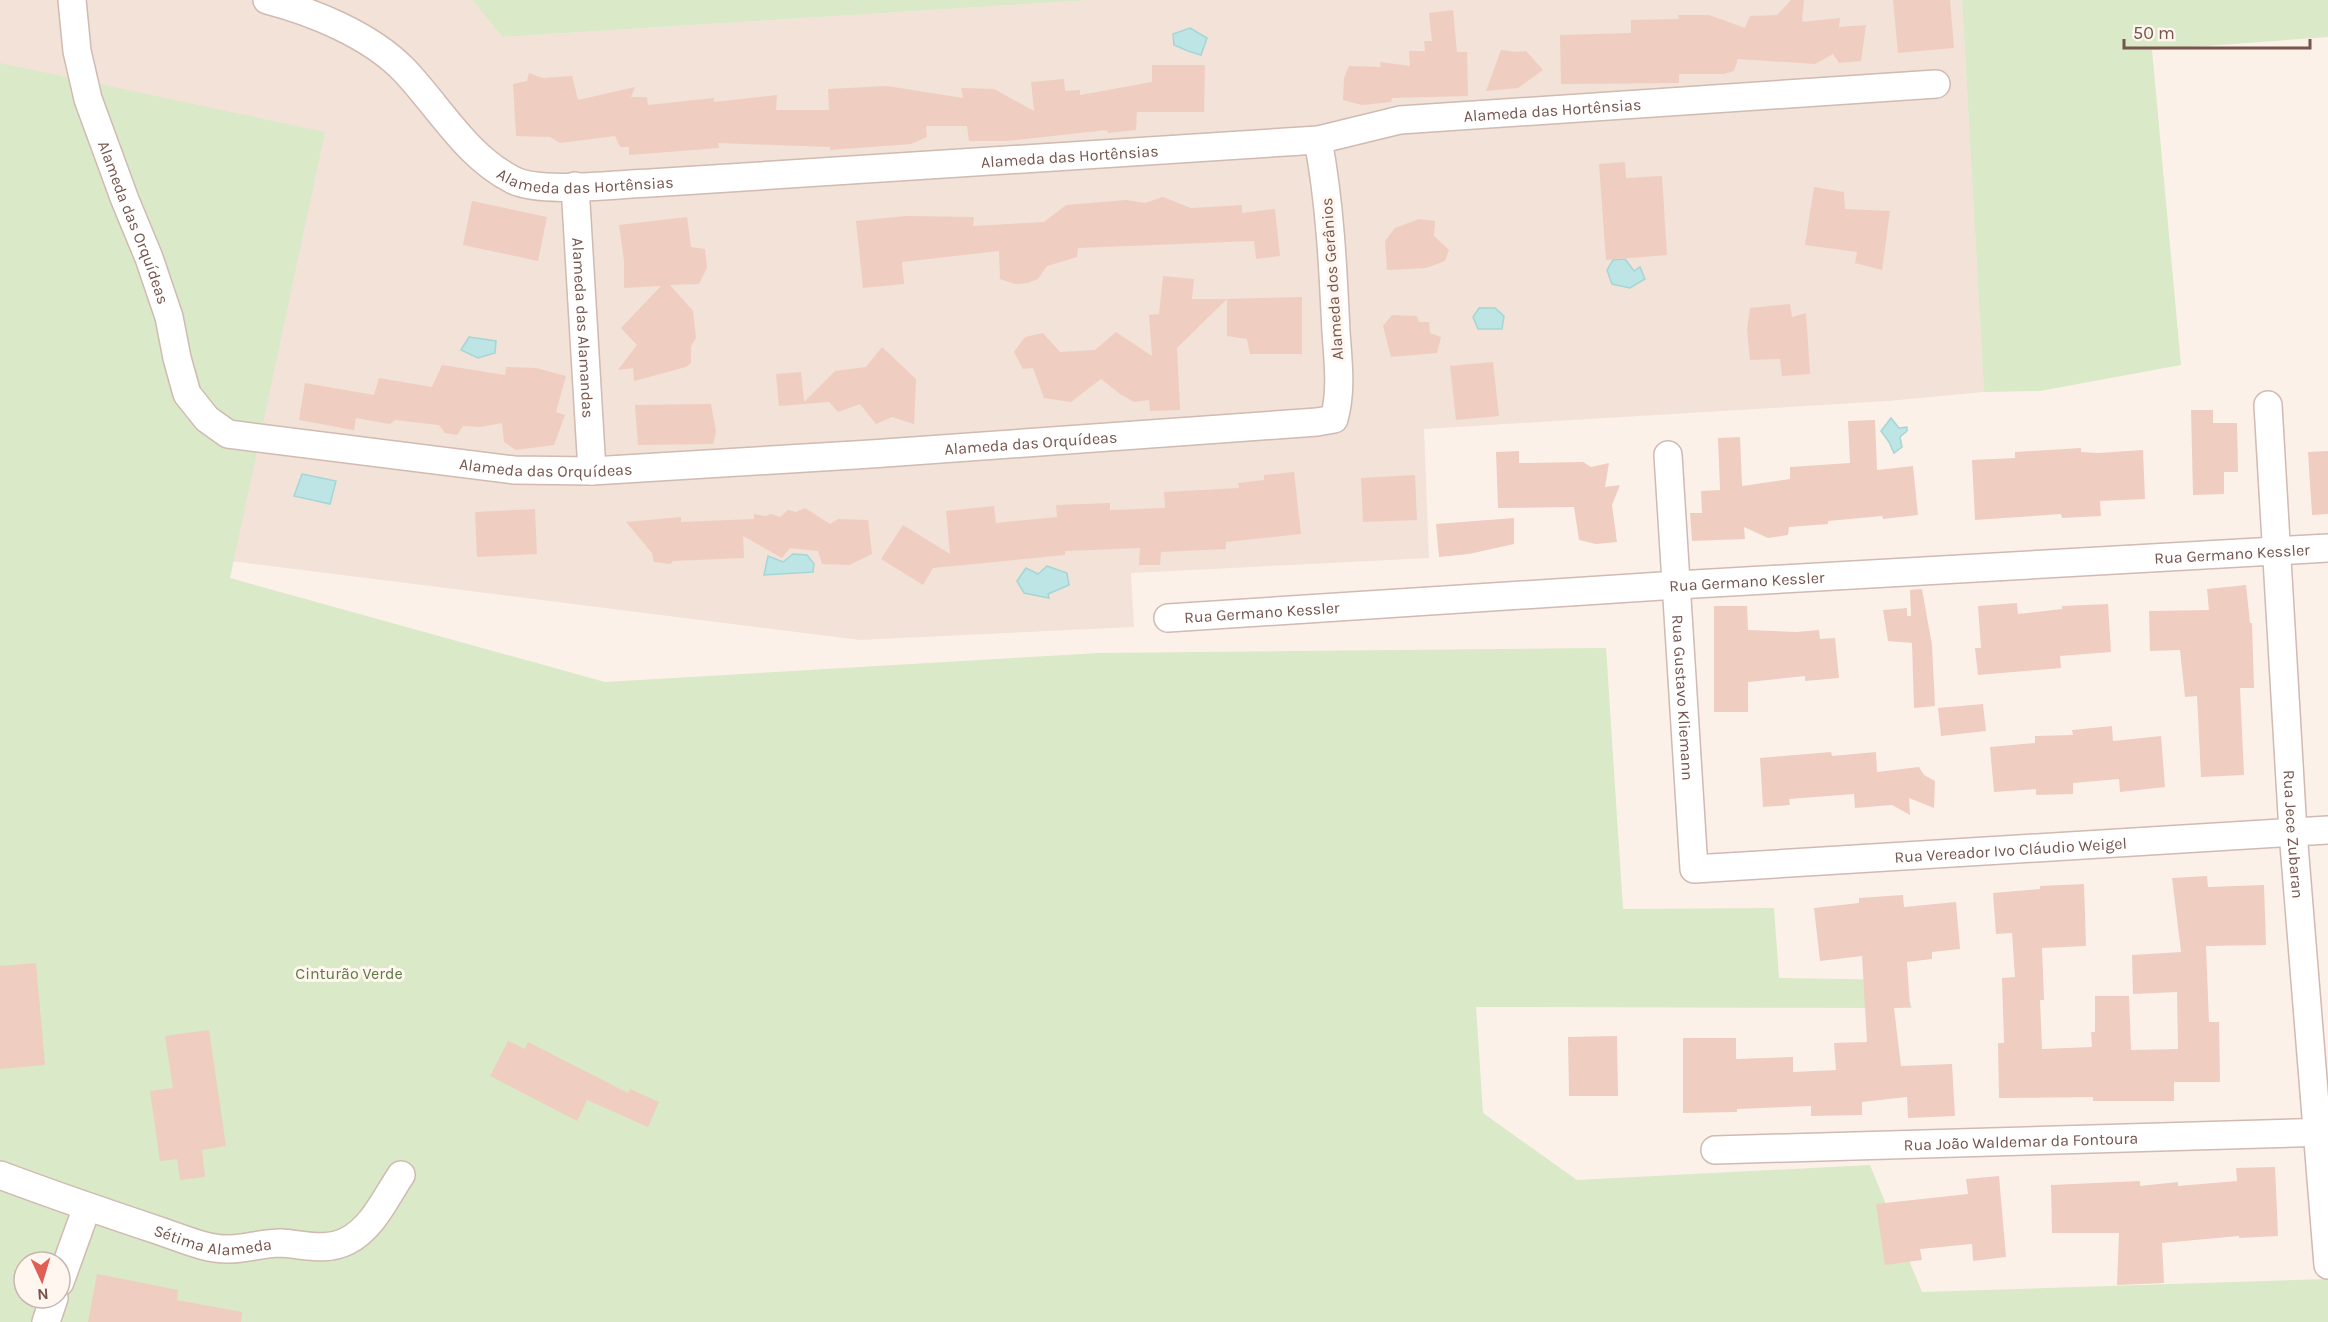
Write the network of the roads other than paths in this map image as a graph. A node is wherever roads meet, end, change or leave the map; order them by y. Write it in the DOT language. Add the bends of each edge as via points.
graph roads {
  1 [pos="72,0"];
  2 [pos="267,0"];
  3 [pos="1936,84"];
  4 [pos="1318,140"];
  5 [pos="575,186"];
  6 [pos="2268,405"];
  7 [pos="1334,419"];
  8 [pos="1668,455"];
  9 [pos="592,471"];
  10 [pos="2328,548"];
  11 [pos="2277,552"];
  12 [pos="1677,585"];
  13 [pos="1168,618"];
  14 [pos="2328,830"];
  15 [pos="2294,832"];
  16 [pos="1694,869"];
  17 [pos="2323,1133"];
  18 [pos="1715,1150"];
  19 [pos="401,1174"];
  20 [pos="0,1175"];
  21 [pos="87,1207"];
  22 [pos="72,1250"];
  23 [pos="2328,1265"];
  1 -- 9 [label="street, Alameda das Orquídeas" via="77,51 88,99 169,317 187,394 207,419 228,434 514,470"];
  2 -- 5 [label="street, Alameda das Hortênsias" via="300,9 370,43 403,69 475,154 514,181 543,188"];
  3 -- 4 [label="street, Alameda das Hortênsias" via="1400,120"];
  4 -- 5 [label="street, Alameda das Hortênsias"];
  4 -- 7 [label="street, Alameda dos Gerânios" via="1325,177 1335,301 1339,404"];
  5 -- 9 [label="street, Alameda das Alamandas"];
  6 -- 11 [label="street, Rua Jece Zubaran"];
  7 -- 9 [label="street, Alameda das Orquídeas"];
  8 -- 12 [label="street, Rua Gustavo Kliemann"];
  10 -- 11 [label="street, Rua Germano Kessler"];
  11 -- 12 [label="street, Rua Germano Kessler"];
  11 -- 15 [label="street, Rua Jece Zubaran"];
  12 -- 13 [label="street, Rua Germano Kessler"];
  12 -- 16 [label="street, Rua Gustavo Kliemann"];
  14 -- 15 [label="street, Rua Vereador Ivo Cláudio Weigel"];
  15 -- 16 [label="street, Rua Vereador Ivo Cláudio Weigel"];
  15 -- 17 [label="street, Rua Jece Zubaran"];
  17 -- 18 [label="street, Rua João Waldemar da Fontoura"];
  17 -- 23 [label="street, Rua Jece Zubaran"];
  19 -- 21 [label="street, Sétima Alameda" via="366,1228 346,1242 327,1246 280,1243 230,1250"];
  20 -- 21 [label="street, Sétima Alameda"];
  21 -- 22 [label="street"];
}
